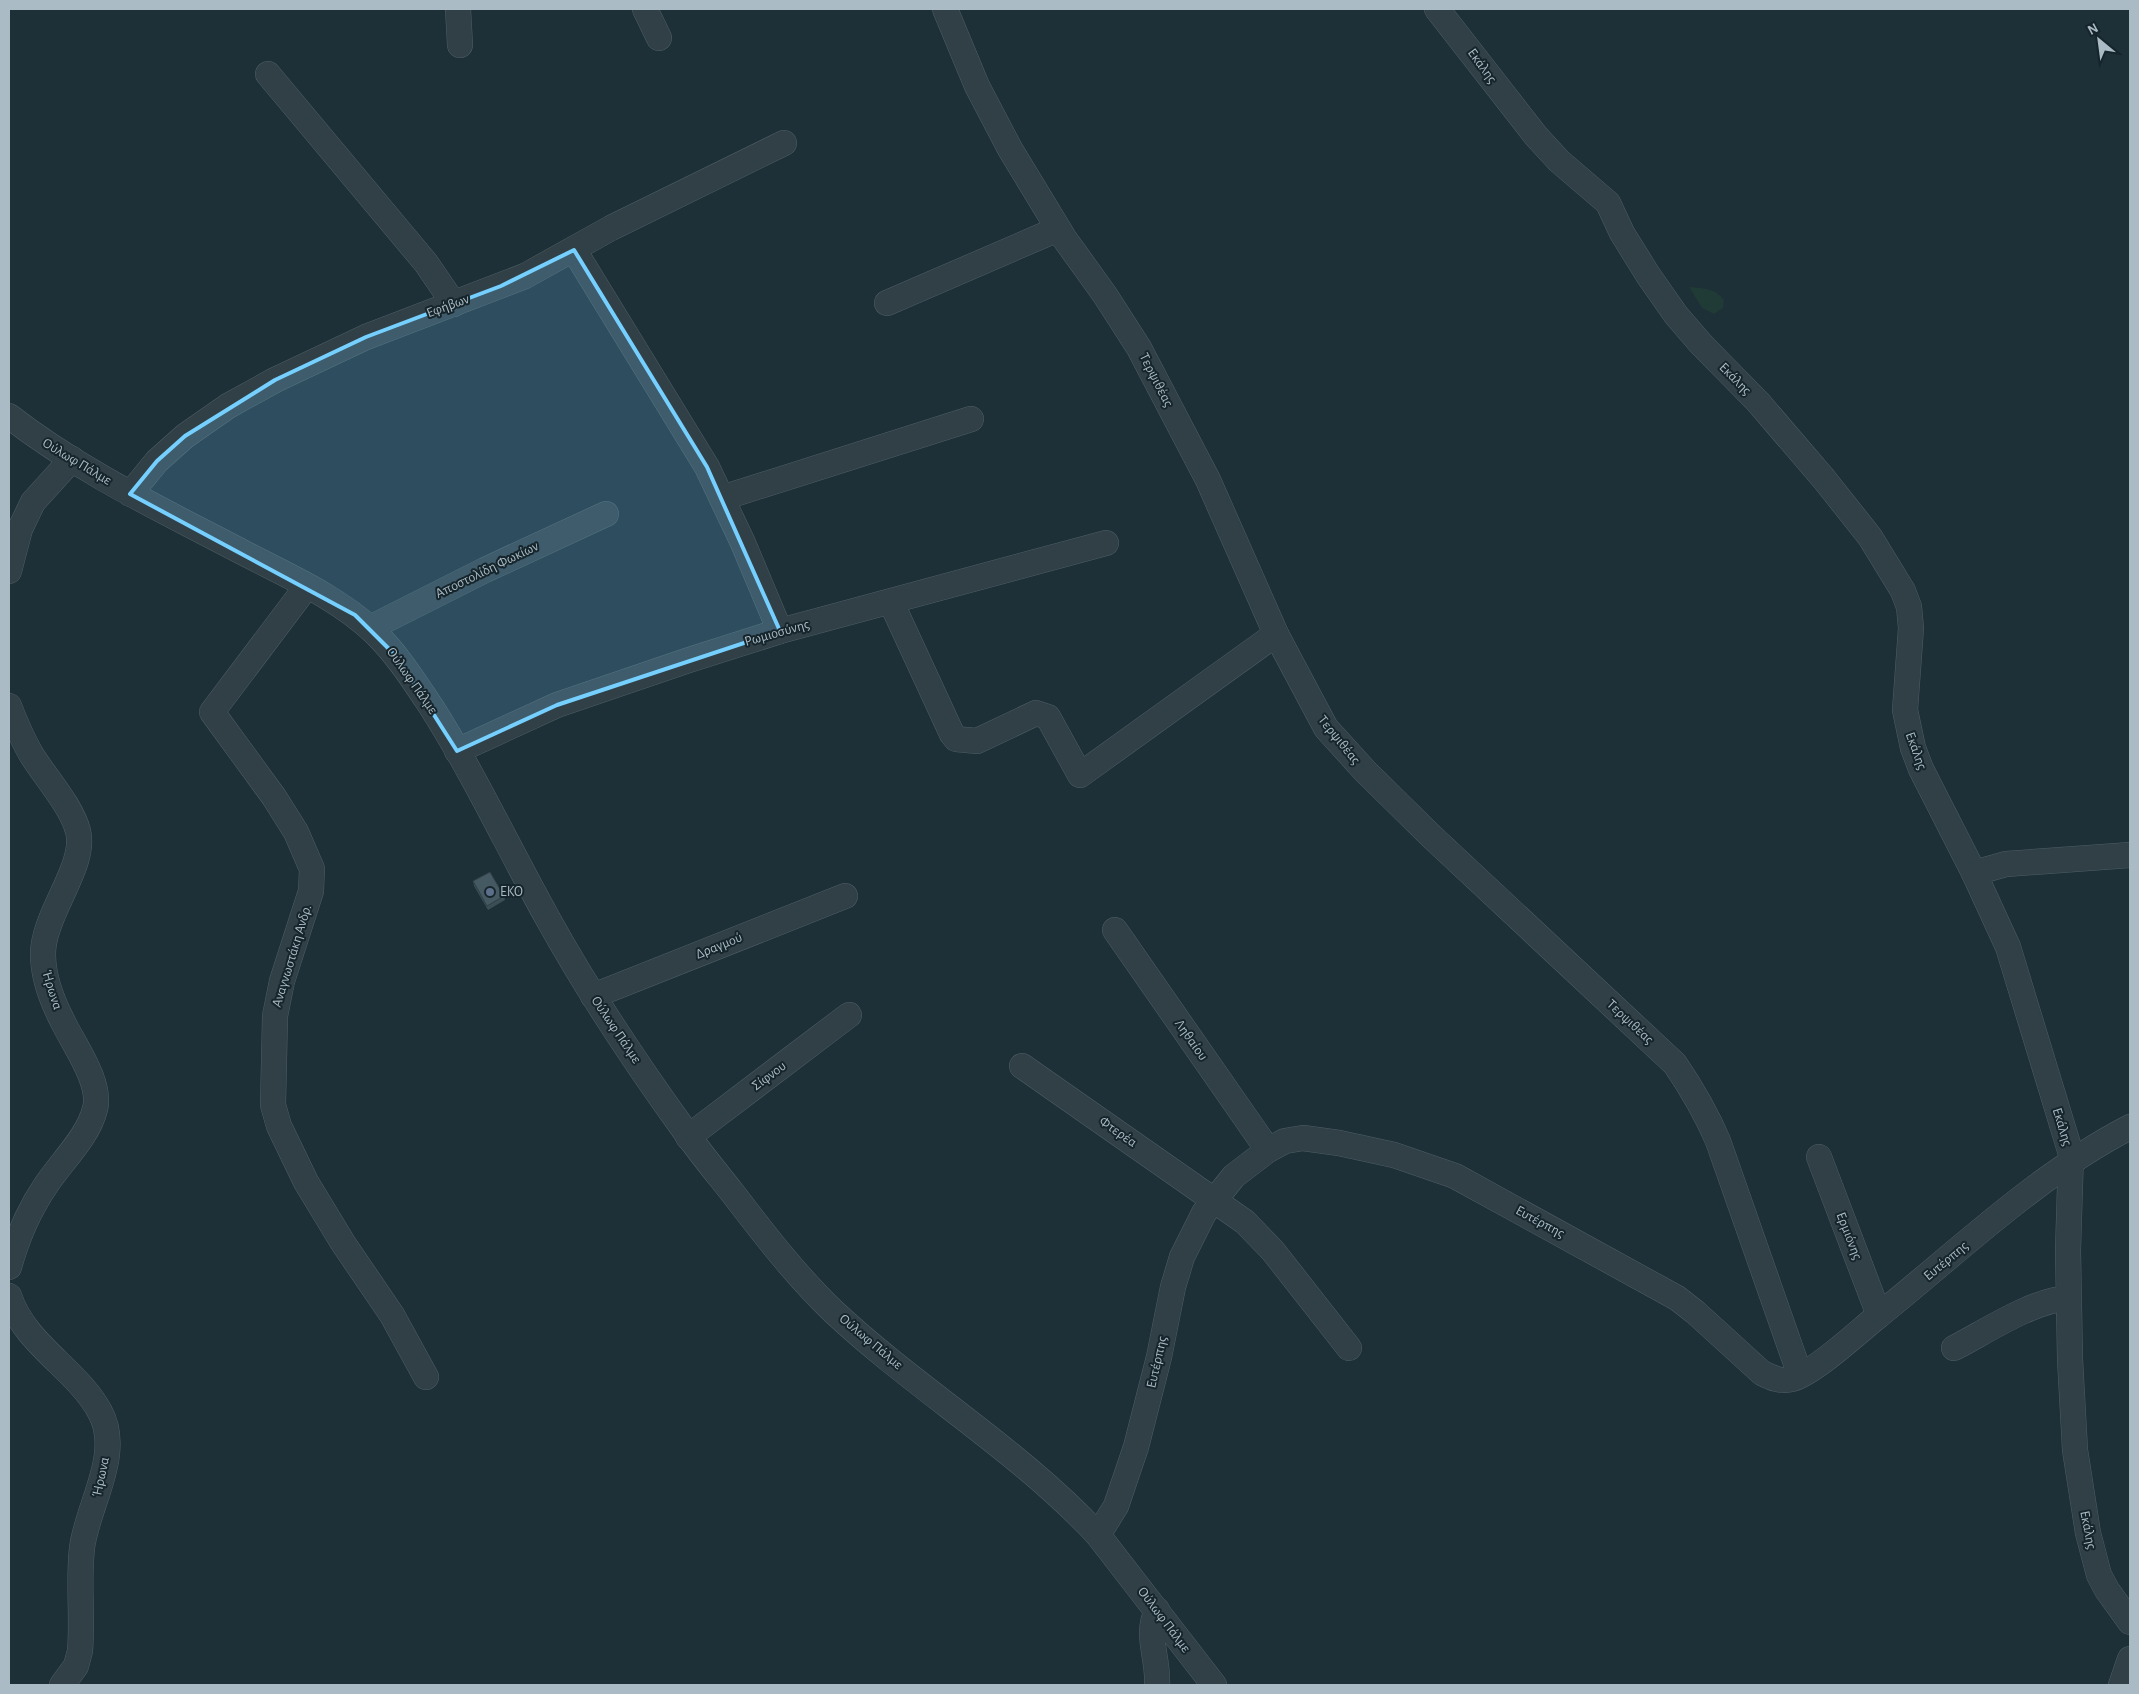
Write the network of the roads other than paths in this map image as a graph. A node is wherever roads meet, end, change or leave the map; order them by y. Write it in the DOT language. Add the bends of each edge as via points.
graph roads {
  1 [pos="458,9"];
  2 [pos="645,9"];
  3 [pos="945,9"];
  4 [pos="1437,9"];
  5 [pos="659,38"];
  6 [pos="460,45"];
  7 [pos="268,74"];
  8 [pos="784,143"];
  9 [pos="1058,229"];
  10 [pos="574,250"];
  11 [pos="887,303"];
  12 [pos="454,304"];
  13 [pos="9,416"];
  14 [pos="972,419"];
  15 [pos="72,459"];
  16 [pos="130,494"];
  17 [pos="722,498"];
  18 [pos="606,514"];
  19 [pos="1106,543"];
  20 [pos="9,571"];
  21 [pos="307,586"];
  22 [pos="890,602"];
  23 [pos="370,628"];
  24 [pos="780,631"];
  25 [pos="1276,634"];
  26 [pos="9,706"];
  27 [pos="457,751"];
  28 [pos="2130,855"];
  29 [pos="1974,873"];
  30 [pos="845,896"];
  31 [pos="1115,930"];
  32 [pos="594,996"];
  33 [pos="849,1014"];
  34 [pos="1022,1066"];
  35 [pos="2130,1127"];
  36 [pos="688,1137"];
  37 [pos="1268,1150"];
  38 [pos="1819,1157"];
  39 [pos="2071,1163"];
  40 [pos="1214,1199"];
  41 [pos="9,1267"];
  42 [pos="2068,1298"];
  43 [pos="10,1301"];
  44 [pos="1879,1315"];
  45 [pos="1349,1348"];
  46 [pos="1954,1348"];
  47 [pos="1800,1375"];
  48 [pos="426,1378"];
  49 [pos="1098,1535"];
  50 [pos="1156,1610"];
  51 [pos="2130,1622"];
  52 [pos="2130,1659"];
  53 [pos="62,1685"];
  54 [pos="1157,1685"];
  55 [pos="1214,1685"];
  56 [pos="2121,1685"];
  1 -- 6 [label="street"];
  2 -- 5 [label="street"];
  3 -- 9 [label="street, Τερψιθέας" via="989,110"];
  4 -- 29 [label="street, Εκάλης" via="1536,136 1559,161 1608,203 1622,234 1676,315 1803,454 1882,554 1903,591 1910,614 1904,710 1913,748"];
  7 -- 12 [label="street" via="426,263"];
  8 -- 10 [label="street, Εφήβων" via="611,228"];
  9 -- 11 [label="street"];
  9 -- 25 [label="street, Τερψιθέας" via="1139,348 1208,480"];
  10 -- 12 [label="street, Εφήβων" via="525,276"];
  10 -- 17 [label="street" via="702,459"];
  12 -- 16 [label="street, Εφήβων" via="314,360 228,406 171,448 147,471"];
  13 -- 15 [label="street, Ούλωφ Πάλμε"];
  14 -- 17 [label="street"];
  15 -- 16 [label="street, Ούλωφ Πάλμε"];
  15 -- 20 [label="street" via="33,502 20,529"];
  16 -- 21 [label="street, Ούλωφ Πάλμε"];
  17 -- 24 [label="street"];
  18 -- 23 [label="street, Αποστολίδη Φωκίων"];
  19 -- 22 [label="street, Ρωμιοσύνης"];
  21 -- 23 [label="street, Ούλωφ Πάλμε" via="344,607"];
  21 -- 48 [label="street, Αναγνωστάκη Ανδρ." via="212,712 274,797 296,832 312,869 308,904 282,980 275,1016 274,1105 279,1126 306,1182 392,1315"];
  22 -- 24 [label="street, Ρωμιοσύνης"];
  22 -- 25 [label="street" via="956,739 977,741 1036,713 1048,717 1080,774"];
  23 -- 27 [label="street, Ούλωφ Πάλμε" via="407,671"];
  24 -- 27 [label="street, Ρωμιοσύνης" via="557,705"];
  25 -- 47 [label="street, Τερψιθέας" via="1326,728 1365,771 1674,1064 1693,1090 1705,1111 1735,1189"];
  26 -- 41 [label="street, Ήρωνα" via="26,744 73,819 78,834 74,866 45,933 44,966 52,998 90,1074 97,1100 86,1130 29,1213"];
  27 -- 32 [label="street, Ούλωφ Πάλμε" via="548,920"];
  28 -- 29 [label="street" via="2006,864"];
  29 -- 39 [label="street, Εκάλης" via="2014,964"];
  30 -- 32 [label="street, Δραγμού"];
  31 -- 37 [label="street, Ληθαίου"];
  32 -- 36 [label="street, Ούλωφ Πάλμε"];
  33 -- 36 [label="street, Σίφνου"];
  34 -- 40 [label="street, Φτερέα"];
  35 -- 39 [label="street, Ευτέρπης"];
  36 -- 49 [label="street, Ούλωφ Πάλμε" via="805,1283 837,1314 1027,1469"];
  37 -- 40 [label="street, Ευτέρπης" via="1243,1167"];
  37 -- 47 [label="street, Ευτέρπης" via="1296,1138 1322,1140 1394,1155 1440,1170 1677,1298 1762,1373 1780,1380"];
  38 -- 44 [label="street, Ερμιόνης"];
  39 -- 42 [label="street, Εκάλης"];
  39 -- 44 [label="street, Ευτέρπης" via="2024,1195"];
  40 -- 45 [label="street, Φτερέα" via="1264,1240"];
  40 -- 49 [label="street, Ευτέρπης" via="1178,1270 1136,1447 1116,1506"];
  42 -- 46 [label="street" via="2054,1299 2034,1307"];
  42 -- 51 [label="street, Εκάλης" via="2075,1450 2088,1532 2099,1574"];
  43 -- 53 [label="street, Ήρωνα" via="35,1338 95,1403 108,1434 100,1482 82,1546 80,1651 76,1666"];
  44 -- 47 [label="street, Ευτέρπης"];
  49 -- 50 [label="street, Ούλωφ Πάλμε"];
  50 -- 54 [label="street" via="1150,1637"];
  50 -- 55 [label="street, Ούλωφ Πάλμε"];
  52 -- 56 [label="street"];
}
